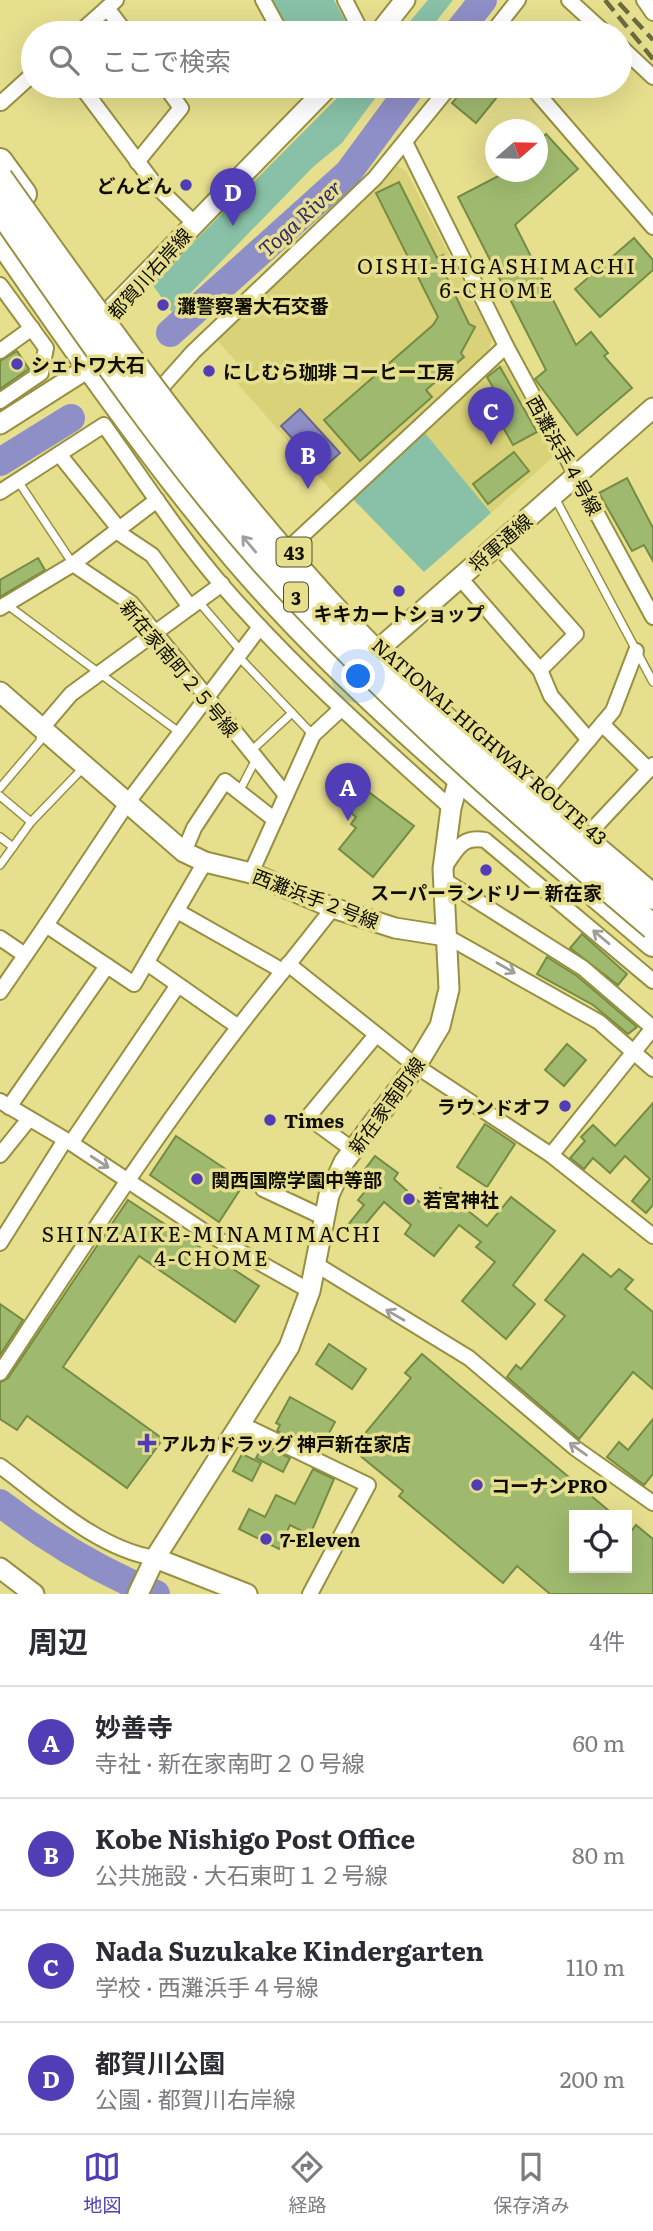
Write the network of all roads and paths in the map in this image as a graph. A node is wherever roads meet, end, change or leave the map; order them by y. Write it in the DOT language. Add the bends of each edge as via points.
graph roads {
  1 [pos="263,0"];
  2 [pos="345,0"];
  3 [pos="405,0"];
  4 [pos="518,0"];
  5 [pos="569,0"];
  6 [pos="644,0"];
  7 [pos="113,2"];
  8 [pos="653,13"];
  9 [pos="92,21"];
  10 [pos="121,21"];
  11 [pos="274,21"];
  12 [pos="356,21"];
  13 [pos="388,21"];
  14 [pos="501,21"];
  15 [pos="592,21"];
  16 [pos="632,57"];
  17 [pos="653,77"];
  18 [pos="21,85"];
  19 [pos="90,98"];
  20 [pos="174,98"];
  21 [pos="311,98"];
  22 [pos="440,98"];
  23 [pos="541,98"];
  24 [pos="1,103"];
  25 [pos="405,142"];
  26 [pos="0,161"];
  27 [pos="138,162"];
  28 [pos="0,178"];
  29 [pos="0,210"];
  30 [pos="194,223"];
  31 [pos="653,227"];
  32 [pos="0,239"];
  33 [pos="1,286"];
  34 [pos="108,313"];
  35 [pos="32,328"];
  36 [pos="506,346"];
  37 [pos="0,352"];
  38 [pos="88,368"];
  39 [pos="161,388"];
  40 [pos="0,401"];
  41 [pos="653,408"];
  42 [pos="0,424"];
  43 [pos="59,454"];
  44 [pos="576,476"];
  45 [pos="18,481"];
  46 [pos="0,492"];
  47 [pos="554,495"];
  48 [pos="158,500"];
  49 [pos="117,530"];
  50 [pos="497,545"];
  51 [pos="290,547"];
  52 [pos="73,564"];
  53 [pos="460,578"];
  54 [pos="222,584"];
  55 [pos="194,604"];
  56 [pos="3,606"];
  57 [pos="653,617"];
  58 [pos="260,627"];
  59 [pos="155,634"];
  60 [pos="380,648"];
  61 [pos="636,651"];
  62 [pos="239,653"];
  63 [pos="540,670"];
  64 [pos="100,673"];
  65 [pos="352,681"];
  66 [pos="653,682"];
  67 [pos="0,692"];
  68 [pos="205,697"];
  69 [pos="341,709"];
  70 [pos="292,713"];
  71 [pos="602,724"];
  72 [pos="42,729"];
  73 [pos="179,732"];
  74 [pos="313,735"];
  75 [pos="589,740"];
  76 [pos="253,755"];
  77 [pos="85,766"];
  78 [pos="651,767"];
  79 [pos="459,778"];
  80 [pos="0,788"];
  81 [pos="545,792"];
  82 [pos="239,793"];
  83 [pos="286,795"];
  84 [pos="0,796"];
  85 [pos="128,802"];
  86 [pos="451,808"];
  87 [pos="275,820"];
  88 [pos="31,822"];
  89 [pos="592,830"];
  90 [pos="0,837"];
  91 [pos="13,847"];
  92 [pos="184,852"];
  93 [pos="205,862"];
  94 [pos="0,864"];
  95 [pos="251,873"];
  96 [pos="443,875"];
  97 [pos="653,884"];
  98 [pos="653,897"];
  99 [pos="333,908"];
  100 [pos="177,911"];
  101 [pos="46,925"];
  102 [pos="653,928"];
  103 [pos="446,936"];
  104 [pos="0,938"];
  105 [pos="653,944"];
  106 [pos="25,956"];
  107 [pos="147,963"];
  108 [pos="107,966"];
  109 [pos="285,968"];
  110 [pos="653,981"];
  111 [pos="178,985"];
  112 [pos="0,992"];
  113 [pos="237,1026"];
  114 [pos="653,1028"];
  115 [pos="376,1035"];
  116 [pos="635,1051"];
  117 [pos="416,1066"];
  118 [pos="653,1069"];
  119 [pos="5,1104"];
  120 [pos="29,1119"];
  121 [pos="68,1141"];
  122 [pos="353,1150"];
  123 [pos="0,1155"];
  124 [pos="551,1155"];
  125 [pos="127,1180"];
  126 [pos="263,1189"];
  127 [pos="653,1216"];
  128 [pos="325,1218"];
  129 [pos="647,1231"];
  130 [pos="0,1243"];
  131 [pos="317,1265"];
  132 [pos="310,1292"];
  133 [pos="0,1373"];
  134 [pos="241,1424"];
  135 [pos="0,1465"];
  136 [pos="653,1503"];
  137 [pos="155,1558"];
  138 [pos="0,1568"];
  139 [pos="34,1594"];
  140 [pos="138,1594"];
  141 [pos="247,1594"];
  142 [pos="310,1594"];
  1 -- 11 [label="street"];
  2 -- 12 [label="street"];
  3 -- 13 [label="street"];
  4 -- 14 [label="street"];
  5 -- 15 [label="street"];
  6 -- 8 [label="street"];
  7 -- 9 [label="street"];
  7 -- 10 [label="street"];
  16 -- 17 [label="street"];
  18 -- 24 [label="street"];
  19 -- 27 [label="street"];
  20 -- 27 [label="street" via="181,108"];
  21 -- 30 [label="street, 都賀川右岸線"];
  22 -- 25 [label="street"];
  23 -- 31 [label="street"];
  25 -- 36 [label="street, 西灘浜手４号線"];
  25 -- 39 [label="street"];
  26 -- 34 [label="highway, NATIONAL HIGHWAY ROUTE 43 / 43"];
  27 -- 30 [label="street"];
  28 -- 98 [label="highway, 3, bridge" via="166,408 283,553 411,686"];
  102 -- 29 [label="highway, 3, one-way, bridge" via="487,786 337,641 266,564 149,420"];
  30 -- 34 [label="street, 都賀川右岸線"];
  32 -- 38 [label="highway, 43"];
  33 -- 35 [label="street"];
  34 -- 38 [label="street, 都賀川右岸線"];
  34 -- 39 [label="highway, NATIONAL HIGHWAY ROUTE 43 / 43"];
  35 -- 37 [label="street"];
  35 -- 40 [label="street" via="46,348 41,373"];
  36 -- 44 [label="street, 西灘浜手４号線"];
  36 -- 51 [label="street"];
  38 -- 42 [label="street"];
  38 -- 65 [label="highway, 43" via="236,557"];
  39 -- 51 [label="highway, NATIONAL HIGHWAY ROUTE 43 / 43"];
  41 -- 44 [label="street, 将軍通線"];
  43 -- 45 [label="street"];
  43 -- 48 [label="street" via="104,425"];
  43 -- 49 [label="street"];
  44 -- 47 [label="street, 将軍通線"];
  44 -- 57 [label="street, 西灘浜手４号線"];
  45 -- 46 [label="street"];
  45 -- 52 [label="lane, 新在家南町２５号線"];
  47 -- 50 [label="street, 将軍通線"];
  47 -- 61 [label="lane"];
  48 -- 49 [label="street"];
  48 -- 54 [label="street"];
  49 -- 52 [label="street"];
  49 -- 55 [label="street" via="152,555"];
  50 -- 53 [label="street, 将軍通線"];
  50 -- 63 [label="street" via="576,634"];
  51 -- 60 [label="highway, NATIONAL HIGHWAY ROUTE 43 / 43"];
  52 -- 56 [label="street"];
  52 -- 59 [label="street, 新在家南町２５号線" via="131,603"];
  53 -- 60 [label="street, 将軍通線"];
  53 -- 63 [label="street"];
  54 -- 55 [label="street"];
  54 -- 58 [label="street"];
  55 -- 59 [label="street"];
  55 -- 62 [label="lane"];
  56 -- 64 [label="lane"];
  58 -- 62 [label="street"];
  58 -- 69 [label="street"];
  59 -- 64 [label="street"];
  59 -- 68 [label="street, 新在家南町２５号線"];
  60 -- 65 [label="street, 将軍通線"];
  60 -- 81 [label="highway, NATIONAL HIGHWAY ROUTE 43 / 43"];
  61 -- 66 [label="lane"];
  61 -- 71 [label="street" via="613,711"];
  62 -- 68 [label="street"];
  62 -- 70 [label="lane"];
  63 -- 75 [label="street" via="551,696"];
  64 -- 72 [label="street" via="71,694"];
  64 -- 73 [label="lane"];
  65 -- 79 [label="highway, 43"];
  67 -- 72 [label="street, 西灘浜手２号線"];
  68 -- 73 [label="street"];
  68 -- 76 [label="street, 新在家南町２５号線"];
  69 -- 74 [label="street"];
  69 -- 86 [label="street"];
  70 -- 74 [label="lane"];
  70 -- 76 [label="lane"];
  71 -- 75 [label="street"];
  71 -- 78 [label="street"];
  72 -- 77 [label="street, 西灘浜手２号線"];
  72 -- 80 [label="lane" via="40,741"];
  73 -- 85 [label="street"];
  74 -- 83 [label="street"];
  75 -- 81 [label="street"];
  76 -- 82 [label="lane"];
  76 -- 83 [label="street, 新在家南町２５号線"];
  77 -- 85 [label="street, 西灘浜手２号線"];
  77 -- 88 [label="lane"];
  78 -- 89 [label="street"];
  79 -- 86 [label="street, 新在家南町線"];
  79 -- 105 [label="highway, 43"];
  81 -- 89 [label="highway, NATIONAL HIGHWAY ROUTE 43 / 43"];
  82 -- 87 [label="street"];
  82 -- 92 [label="street" via="225,781"];
  83 -- 87 [label="street"];
  84 -- 88 [label="lane"];
  85 -- 92 [label="street, 西灘浜手２号線"];
  85 -- 101 [label="street"];
  86 -- 96 [label="street, 新在家南町線"];
  87 -- 95 [label="street"];
  88 -- 91 [label="lane"];
  89 -- 97 [label="highway, NATIONAL HIGHWAY ROUTE 43 / 43"];
  90 -- 91 [label="lane"];
  91 -- 94 [label="lane"];
  92 -- 93 [label="street, 西灘浜手２号線"];
  93 -- 95 [label="street, 西灘浜手２号線"];
  93 -- 100 [label="street"];
  95 -- 99 [label="street, 西灘浜手２号線"];
  96 -- 103 [label="street, 新在家南町線"];
  110 -- 96 [label="street, one-way" via="485,840 473,837 460,844"];
  96 -- 114 [label="street" via="583,968"];
  99 -- 103 [label="street, 西灘浜手２号線" via="395,928"];
  99 -- 109 [label="street"];
  100 -- 107 [label="street"];
  100 -- 109 [label="street"];
  101 -- 106 [label="street"];
  101 -- 108 [label="street"];
  103 -- 116 [label="street, 西灘浜手２号線, one-way" via="599,1022"];
  103 -- 117 [label="street, 新在家南町線" via="449,989 440,1026"];
  104 -- 106 [label="street"];
  106 -- 112 [label="street"];
  107 -- 108 [label="street" via="134,984"];
  107 -- 111 [label="street"];
  108 -- 119 [label="street"];
  109 -- 113 [label="street"];
  109 -- 115 [label="street"];
  111 -- 113 [label="street"];
  111 -- 121 [label="street"];
  113 -- 125 [label="street"];
  114 -- 116 [label="street"];
  115 -- 117 [label="street"];
  115 -- 122 [label="street" via="308,1117"];
  116 -- 118 [label="street, 西灘浜手２号線"];
  116 -- 124 [label="street"];
  117 -- 122 [label="street, 新在家南町線"];
  117 -- 124 [label="street"];
  119 -- 120 [label="street"];
  120 -- 121 [label="street"];
  120 -- 123 [label="street"];
  121 -- 125 [label="street, one-way"];
  121 -- 130 [label="street"];
  122 -- 128 [label="street, 新在家南町線" via="330,1195"];
  124 -- 129 [label="street"];
  125 -- 132 [label="street" via="205,1232"];
  125 -- 133 [label="street"];
  126 -- 128 [label="street"];
  127 -- 129 [label="street"];
  128 -- 131 [label="street, 新在家南町線"];
  131 -- 132 [label="street, 新在家南町線"];
  136 -- 131 [label="street, one-way" via="575,1448 469,1358"];
  132 -- 134 [label="street, 新在家南町線" via="289,1347"];
  134 -- 137 [label="street, 新在家南町線"];
  134 -- 142 [label="street" via="368,1485"];
  135 -- 137 [label="street" via="59,1510 129,1554"];
  137 -- 140 [label="street, 新在家南町線"];
  137 -- 141 [label="street"];
  138 -- 139 [label="street"];
}
